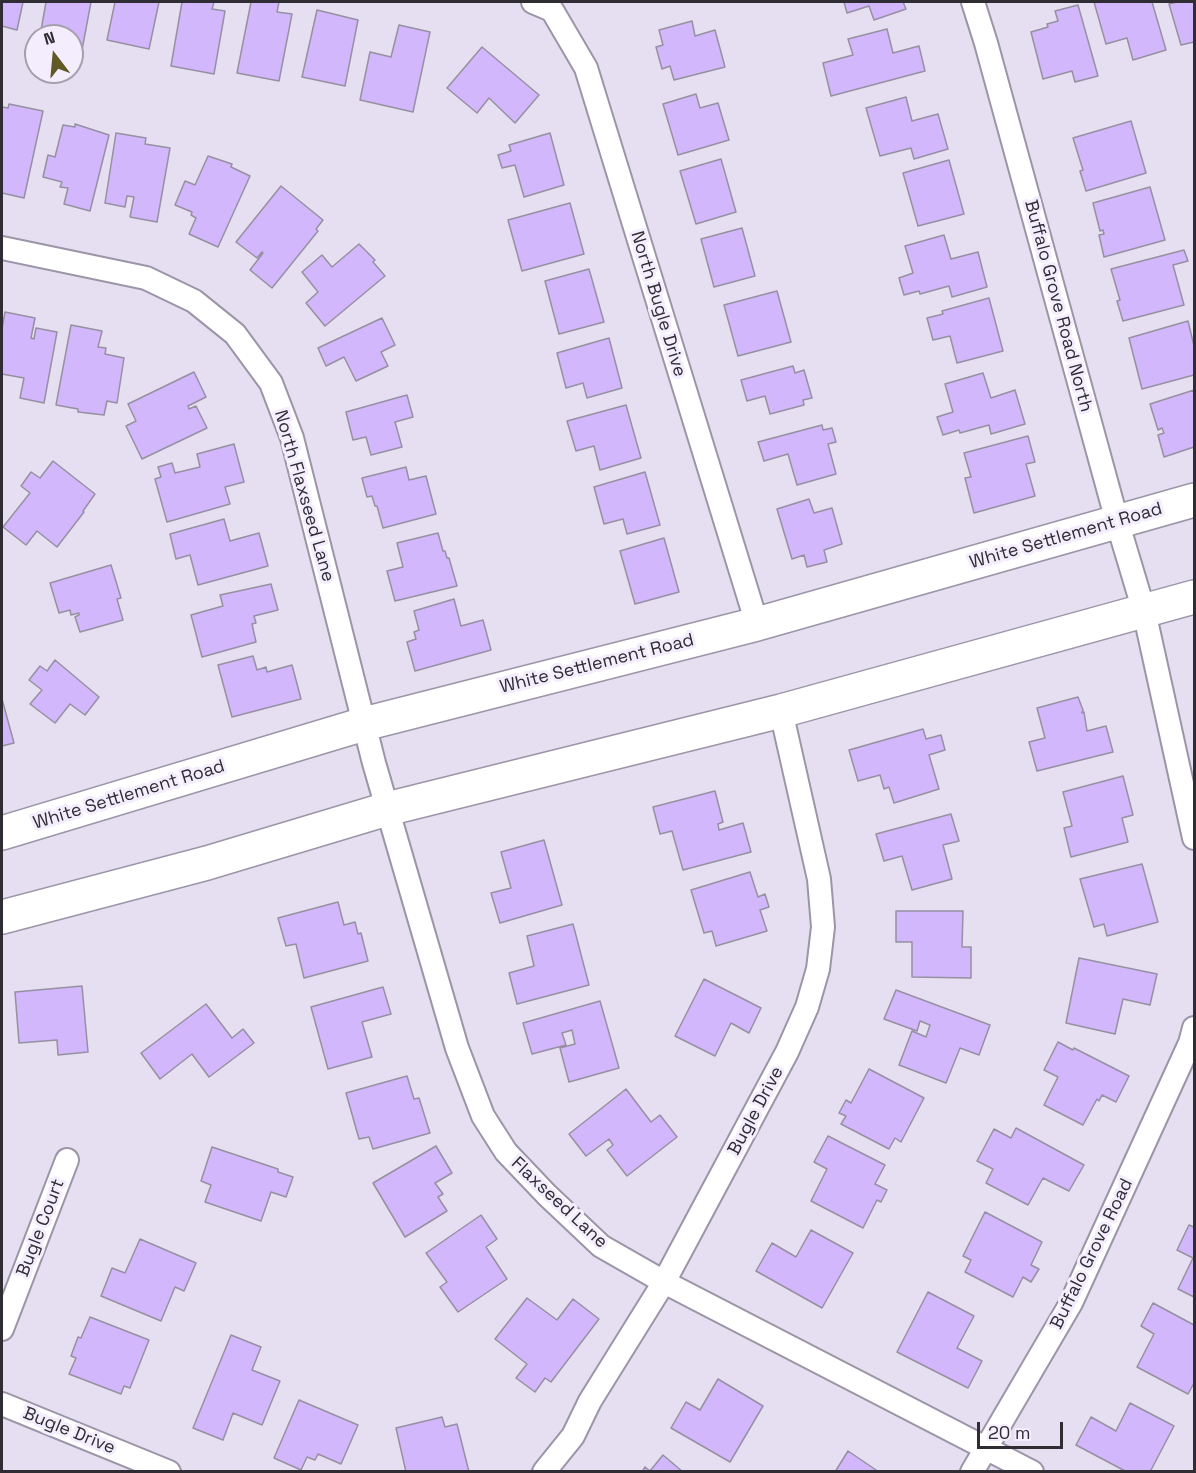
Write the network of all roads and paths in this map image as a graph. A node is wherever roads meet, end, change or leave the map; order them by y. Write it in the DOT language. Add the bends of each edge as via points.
graph roads {
  1 [pos="533,2"];
  2 [pos="973,2"];
  3 [pos="2,248"];
  4 [pos="1194,500"];
  5 [pos="1117,521"];
  6 [pos="1194,597"];
  7 [pos="1144,611"];
  8 [pos="757,624"];
  9 [pos="781,711"];
  10 [pos="364,724"];
  11 [pos="387,809"];
  12 [pos="2,833"];
  13 [pos="1194,838"];
  14 [pos="2,917"];
  15 [pos="1194,1028"];
  16 [pos="67,1160"];
  17 [pos="664,1282"];
  18 [pos="2,1329"];
  19 [pos="2,1404"];
  20 [pos="986,1447"];
  21 [pos="169,1472"];
  22 [pos="544,1472"];
  23 [pos="972,1472"];
  24 [pos="1032,1472"];
  1 -- 8 [label="street, North Bugle Drive" via="552,10 586,68"];
  2 -- 5 [label="street, Buffalo Grove Road North"];
  3 -- 10 [label="street, North Flaxseed Lane" via="146,278 194,301 235,334 271,383 292,438"];
  4 -- 5 [label="main road, White Settlement Road"];
  5 -- 7 [label="street, Buffalo Grove Road North"];
  5 -- 8 [label="main road, White Settlement Road"];
  6 -- 7 [label="main road"];
  7 -- 9 [label="main road"];
  7 -- 13 [label="street"];
  8 -- 10 [label="main road, White Settlement Road"];
  9 -- 11 [label="main road"];
  9 -- 17 [label="street, Bugle Drive" via="819,879 823,927 818,969 787,1052"];
  10 -- 11 [label="street, North Flaxseed Lane"];
  10 -- 12 [label="main road, White Settlement Road"];
  11 -- 14 [label="main road" via="207,863"];
  11 -- 17 [label="street, Flaxseed Lane" via="457,1048 483,1116 506,1152 601,1246"];
  15 -- 20 [label="street, Buffalo Grove Road" via="1181,1065 1071,1303"];
  16 -- 18 [label="street, Bugle Court"];
  17 -- 20 [label="street, Flaxseed Lane"];
  17 -- 22 [label="street, Bugle Drive" via="590,1401 573,1436"];
  19 -- 21 [label="street, Bugle Drive"];
  20 -- 23 [label="street, Buffalo Grove Road"];
  20 -- 24 [label="street, Flaxseed Lane"];
}
